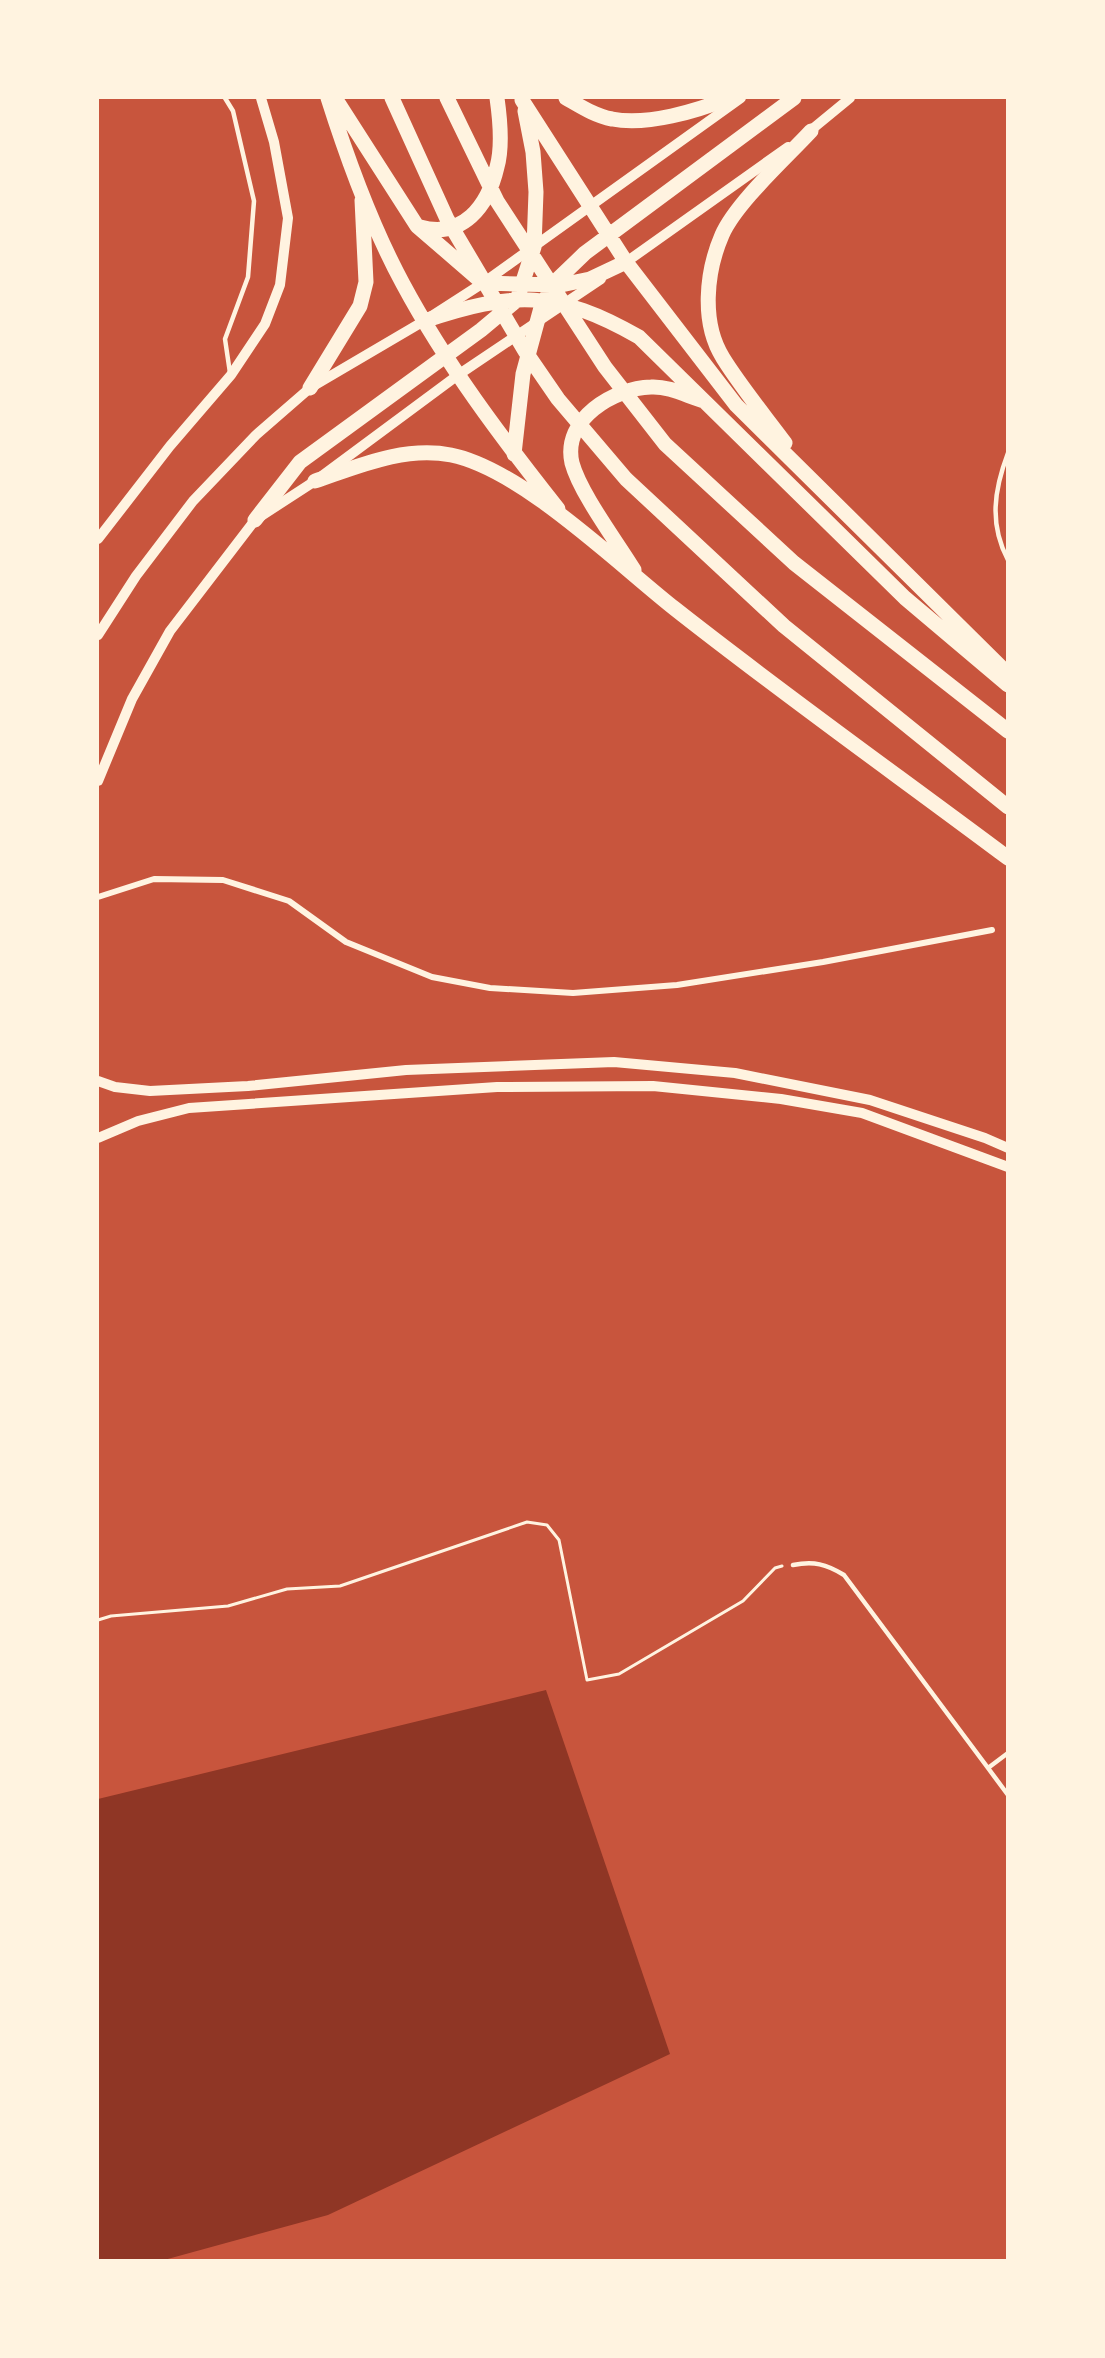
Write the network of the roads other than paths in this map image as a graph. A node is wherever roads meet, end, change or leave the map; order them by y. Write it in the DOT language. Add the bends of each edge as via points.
graph roads {
  1 [pos="225,98"];
  2 [pos="261,98"];
  3 [pos="328,98"];
  4 [pos="335,98"];
  5 [pos="392,98"];
  6 [pos="447,98"];
  7 [pos="497,98"];
  8 [pos="566,98"];
  9 [pos="729,98"];
  10 [pos="741,98"];
  11 [pos="794,98"];
  12 [pos="850,98"];
  13 [pos="522,99"];
  14 [pos="811,131"];
  15 [pos="362,194"];
  16 [pos="590,207"];
  17 [pos="417,226"];
  18 [pos="609,236"];
  19 [pos="534,248"];
  20 [pos="626,262"];
  21 [pos="483,283"];
  22 [pos="553,285"];
  23 [pos="519,293"];
  24 [pos="544,301"];
  25 [pos="565,304"];
  26 [pos="424,321"];
  27 [pos="537,323"];
  28 [pos="446,355"];
  29 [pos="231,375"];
  30 [pos="458,375"];
  31 [pos="310,388"];
  32 [pos="710,403"];
  33 [pos="1008,453"];
  34 [pos="514,454"];
  35 [pos="807,475"];
  36 [pos="315,481"];
  37 [pos="255,520"];
  38 [pos="569,523"];
  39 [pos="98,539"];
  40 [pos="1008,560"];
  41 [pos="640,581"];
  42 [pos="98,635"];
  43 [pos="1008,674"];
  44 [pos="1008,686"];
  45 [pos="1008,731"];
  46 [pos="98,781"];
  47 [pos="1008,807"];
  48 [pos="1008,858"];
  49 [pos="98,897"];
  50 [pos="992,930"];
  51 [pos="98,1081"];
  52 [pos="98,1138"];
  53 [pos="1008,1148"];
  54 [pos="1008,1167"];
  55 [pos="793,1564"];
  56 [pos="1008,1753"];
  57 [pos="988,1768"];
  58 [pos="1008,1795"];
  1 -- 29 [label="lane" via="233,111 254,201 248,277 225,339"];
  2 -- 29 [label="street" via="274,142 288,218 280,285 265,324"];
  3 -- 15 [label="main road"];
  4 -- 17 [label="main road"];
  5 -- 47 [label="main road" via="447,219 525,351 558,399 626,479 784,626"];
  6 -- 45 [label="main road" via="497,201 605,367 665,444 794,563"];
  7 -- 17 [label="main road" via="498,166 482,205 475,215 444,231"];
  8 -- 9 [label="main road" via="588,111 621,119 672,116"];
  10 -- 16 [label="street"];
  11 -- 18 [label="main road"];
  12 -- 14 [label="street"];
  13 -- 16 [label="main road"];
  13 -- 19 [label="main road" via="534,172"];
  14 -- 20 [label="street"];
  14 -- 35 [label="main road" via="743,205 722,234 708,293 710,326 722,357"];
  15 -- 26 [label="main road"];
  15 -- 31 [label="main road" via="366,282 360,306"];
  16 -- 18 [label="main road"];
  16 -- 19 [label="street"];
  17 -- 21 [label="main road"];
  18 -- 20 [label="main road"];
  18 -- 22 [label="main road" via="585,253"];
  19 -- 21 [label="street"];
  19 -- 23 [label="main road"];
  20 -- 22 [label="main road" via="590,279"];
  20 -- 25 [label="street"];
  20 -- 35 [label="main road" via="736,405"];
  21 -- 23 [label="main road"];
  21 -- 26 [label="street"];
  22 -- 23 [label="main road"];
  22 -- 24 [label="main road"];
  23 -- 24 [label="main road"];
  23 -- 26 [label="main road"];
  23 -- 28 [label="main road"];
  24 -- 25 [label="main road"];
  24 -- 27 [label="main road"];
  25 -- 27 [label="street"];
  25 -- 32 [label="main road" via="606,318 639,337"];
  26 -- 28 [label="main road"];
  26 -- 31 [label="street"];
  27 -- 30 [label="street"];
  27 -- 34 [label="main road" via="523,374"];
  28 -- 30 [label="main road"];
  28 -- 37 [label="main road" via="300,462"];
  29 -- 39 [label="street"];
  30 -- 34 [label="main road"];
  30 -- 36 [label="street"];
  31 -- 42 [label="street" via="256,435 193,501 136,576"];
  32 -- 41 [label="main road" via="669,389 652,387 620,392 597,406 572,441 573,466"];
  32 -- 44 [label="main road" via="905,598"];
  33 -- 40 [label="lane" via="994,511 1000,545"];
  34 -- 38 [label="main road"];
  35 -- 43 [label="main road"];
  36 -- 37 [label="street"];
  36 -- 38 [label="main road" via="386,457 416,453 450,455 477,463 510,481"];
  37 -- 46 [label="street" via="170,632 132,699"];
  38 -- 41 [label="main road"];
  41 -- 48 [label="main road"];
  49 -- 50 [label="street" via="154,879 224,880 289,901 346,942 432,977 490,988 573,993 677,985"];
  51 -- 53 [label="street" via="115,1087 160,1091 406,1070 614,1062 735,1073 870,1100"];
  52 -- 54 [label="street" via="138,1120 189,1108 497,1087 653,1086 781,1099 862,1113"];
  55 -- 57 [label="lane" via="812,1562 830,1566 844,1575"];
  56 -- 57 [label="lane"];
  57 -- 58 [label="lane"];
}
